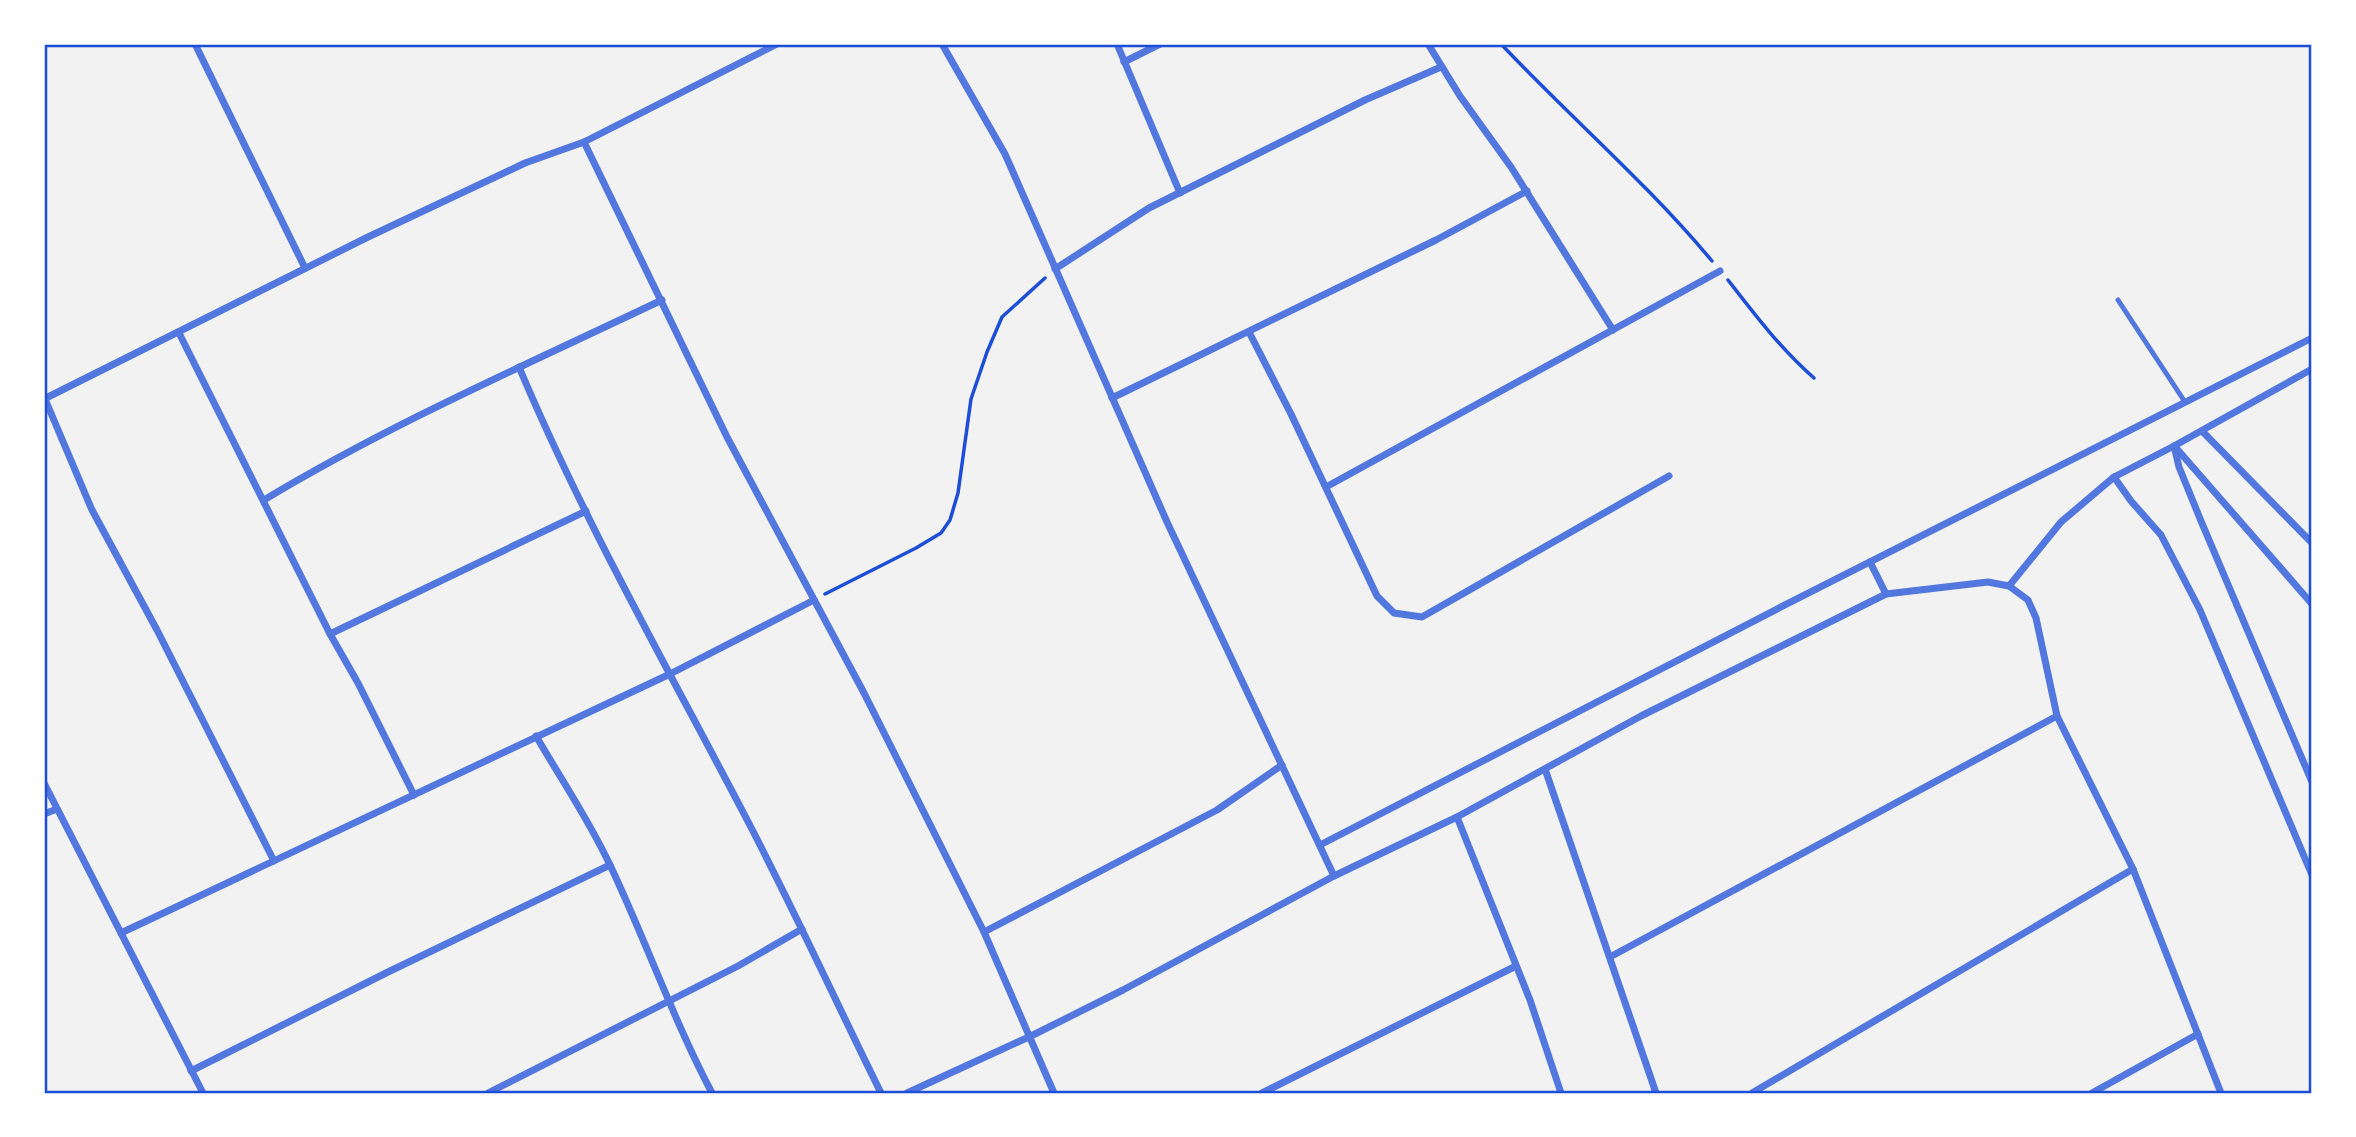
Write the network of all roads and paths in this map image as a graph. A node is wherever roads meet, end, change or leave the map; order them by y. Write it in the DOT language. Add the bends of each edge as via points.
graph roads {
  1 [pos="195,44"];
  2 [pos="774,44"];
  3 [pos="942,44"];
  4 [pos="1117,44"];
  5 [pos="1160,44"];
  6 [pos="1427,44"];
  7 [pos="1501,44"];
  8 [pos="1124,62"];
  9 [pos="1441,67"];
  10 [pos="584,142"];
  11 [pos="1527,191"];
  12 [pos="1180,193"];
  13 [pos="305,268"];
  14 [pos="1055,269"];
  15 [pos="1720,271"];
  16 [pos="662,300"];
  17 [pos="2118,300"];
  18 [pos="1613,330"];
  19 [pos="1249,332"];
  20 [pos="179,333"];
  21 [pos="2312,338"];
  22 [pos="519,368"];
  23 [pos="2312,369"];
  24 [pos="1814,378"];
  25 [pos="1112,398"];
  26 [pos="44,399"];
  27 [pos="2185,402"];
  28 [pos="2202,431"];
  29 [pos="2175,446"];
  30 [pos="1669,476"];
  31 [pos="2113,477"];
  32 [pos="1326,487"];
  33 [pos="264,500"];
  34 [pos="586,511"];
  35 [pos="2312,543"];
  36 [pos="1870,562"];
  37 [pos="2009,586"];
  38 [pos="1886,594"];
  39 [pos="814,600"];
  40 [pos="2312,604"];
  41 [pos="330,634"];
  42 [pos="670,674"];
  43 [pos="2057,716"];
  44 [pos="536,736"];
  45 [pos="1282,765"];
  46 [pos="1545,769"];
  47 [pos="2312,782"];
  48 [pos="44,783"];
  49 [pos="414,795"];
  50 [pos="57,809"];
  51 [pos="44,814"];
  52 [pos="1457,817"];
  53 [pos="1320,845"];
  54 [pos="275,861"];
  55 [pos="610,865"];
  56 [pos="2133,869"];
  57 [pos="2312,875"];
  58 [pos="1334,876"];
  59 [pos="802,929"];
  60 [pos="984,932"];
  61 [pos="121,933"];
  62 [pos="1610,957"];
  63 [pos="1516,966"];
  64 [pos="667,1000"];
  65 [pos="2198,1034"];
  66 [pos="1031,1036"];
  67 [pos="191,1071"];
  68 [pos="203,1093"];
  69 [pos="488,1093"];
  70 [pos="712,1093"];
  71 [pos="881,1093"];
  72 [pos="907,1093"];
  73 [pos="1054,1093"];
  74 [pos="1262,1093"];
  75 [pos="1560,1093"];
  76 [pos="1656,1093"];
  77 [pos="1752,1093"];
  78 [pos="2092,1093"];
  79 [pos="2221,1093"];
  1 -- 13 [label="street"];
  2 -- 10 [label="street"];
  3 -- 14 [label="street" via="1005,154"];
  4 -- 8 [label="street"];
  5 -- 8 [label="street"];
  6 -- 9 [label="street"];
  7 -- 15 [label="path" via="1675,217"];
  8 -- 12 [label="street"];
  9 -- 11 [label="street"];
  9 -- 12 [label="street"];
  10 -- 13 [label="street" via="525,163"];
  10 -- 16 [label="street"];
  11 -- 18 [label="street"];
  11 -- 19 [label="street"];
  12 -- 14 [label="street"];
  13 -- 20 [label="street"];
  14 -- 25 [label="street"];
  14 -- 39 [label="path" via="1002,317 971,399 958,493 942,533"];
  15 -- 18 [label="street"];
  15 -- 24 [label="path" via="1767,331"];
  16 -- 22 [label="street"];
  16 -- 39 [label="street" via="727,437"];
  17 -- 27 [label="lane"];
  18 -- 32 [label="street"];
  19 -- 25 [label="street"];
  19 -- 32 [label="street"];
  20 -- 26 [label="street"];
  20 -- 33 [label="street"];
  21 -- 27 [label="street"];
  22 -- 33 [label="street" via="399,425"];
  22 -- 34 [label="street"];
  23 -- 28 [label="street"];
  25 -- 45 [label="street"];
  26 -- 54 [label="street" via="98,521"];
  27 -- 36 [label="street"];
  28 -- 29 [label="street"];
  28 -- 35 [label="street"];
  29 -- 31 [label="street"];
  29 -- 40 [label="street"];
  29 -- 47 [label="street" via="2201,522"];
  30 -- 32 [label="street" via="1422,617 1394,613 1377,596"];
  31 -- 37 [label="street" via="2061,522"];
  31 -- 57 [label="street" via="2161,535 2200,610"];
  33 -- 41 [label="street"];
  34 -- 41 [label="street"];
  34 -- 42 [label="street"];
  36 -- 38 [label="street"];
  36 -- 53 [label="street"];
  37 -- 38 [label="street" via="1988,582"];
  37 -- 43 [label="street" via="2028,600 2036,618"];
  38 -- 46 [label="street"];
  39 -- 42 [label="street"];
  39 -- 60 [label="street"];
  41 -- 49 [label="street"];
  42 -- 44 [label="street"];
  42 -- 59 [label="street"];
  43 -- 56 [label="street"];
  43 -- 62 [label="street"];
  44 -- 49 [label="street"];
  44 -- 55 [label="street"];
  45 -- 53 [label="street"];
  45 -- 60 [label="street" via="1217,810"];
  46 -- 52 [label="street"];
  46 -- 62 [label="street"];
  48 -- 50 [label="street"];
  49 -- 54 [label="street"];
  50 -- 51 [label="street"];
  50 -- 61 [label="street"];
  52 -- 58 [label="street"];
  52 -- 63 [label="street"];
  53 -- 58 [label="street"];
  54 -- 61 [label="street"];
  55 -- 64 [label="street"];
  55 -- 67 [label="street"];
  56 -- 65 [label="street"];
  56 -- 77 [label="street"];
  58 -- 66 [label="street"];
  59 -- 64 [label="street"];
  59 -- 71 [label="street"];
  60 -- 66 [label="street"];
  61 -- 67 [label="street"];
  62 -- 76 [label="street"];
  63 -- 74 [label="street"];
  63 -- 75 [label="street"];
  64 -- 69 [label="street"];
  64 -- 70 [label="street"];
  65 -- 78 [label="street"];
  65 -- 79 [label="street"];
  66 -- 72 [label="street"];
  66 -- 73 [label="street"];
  67 -- 68 [label="street"];
}
